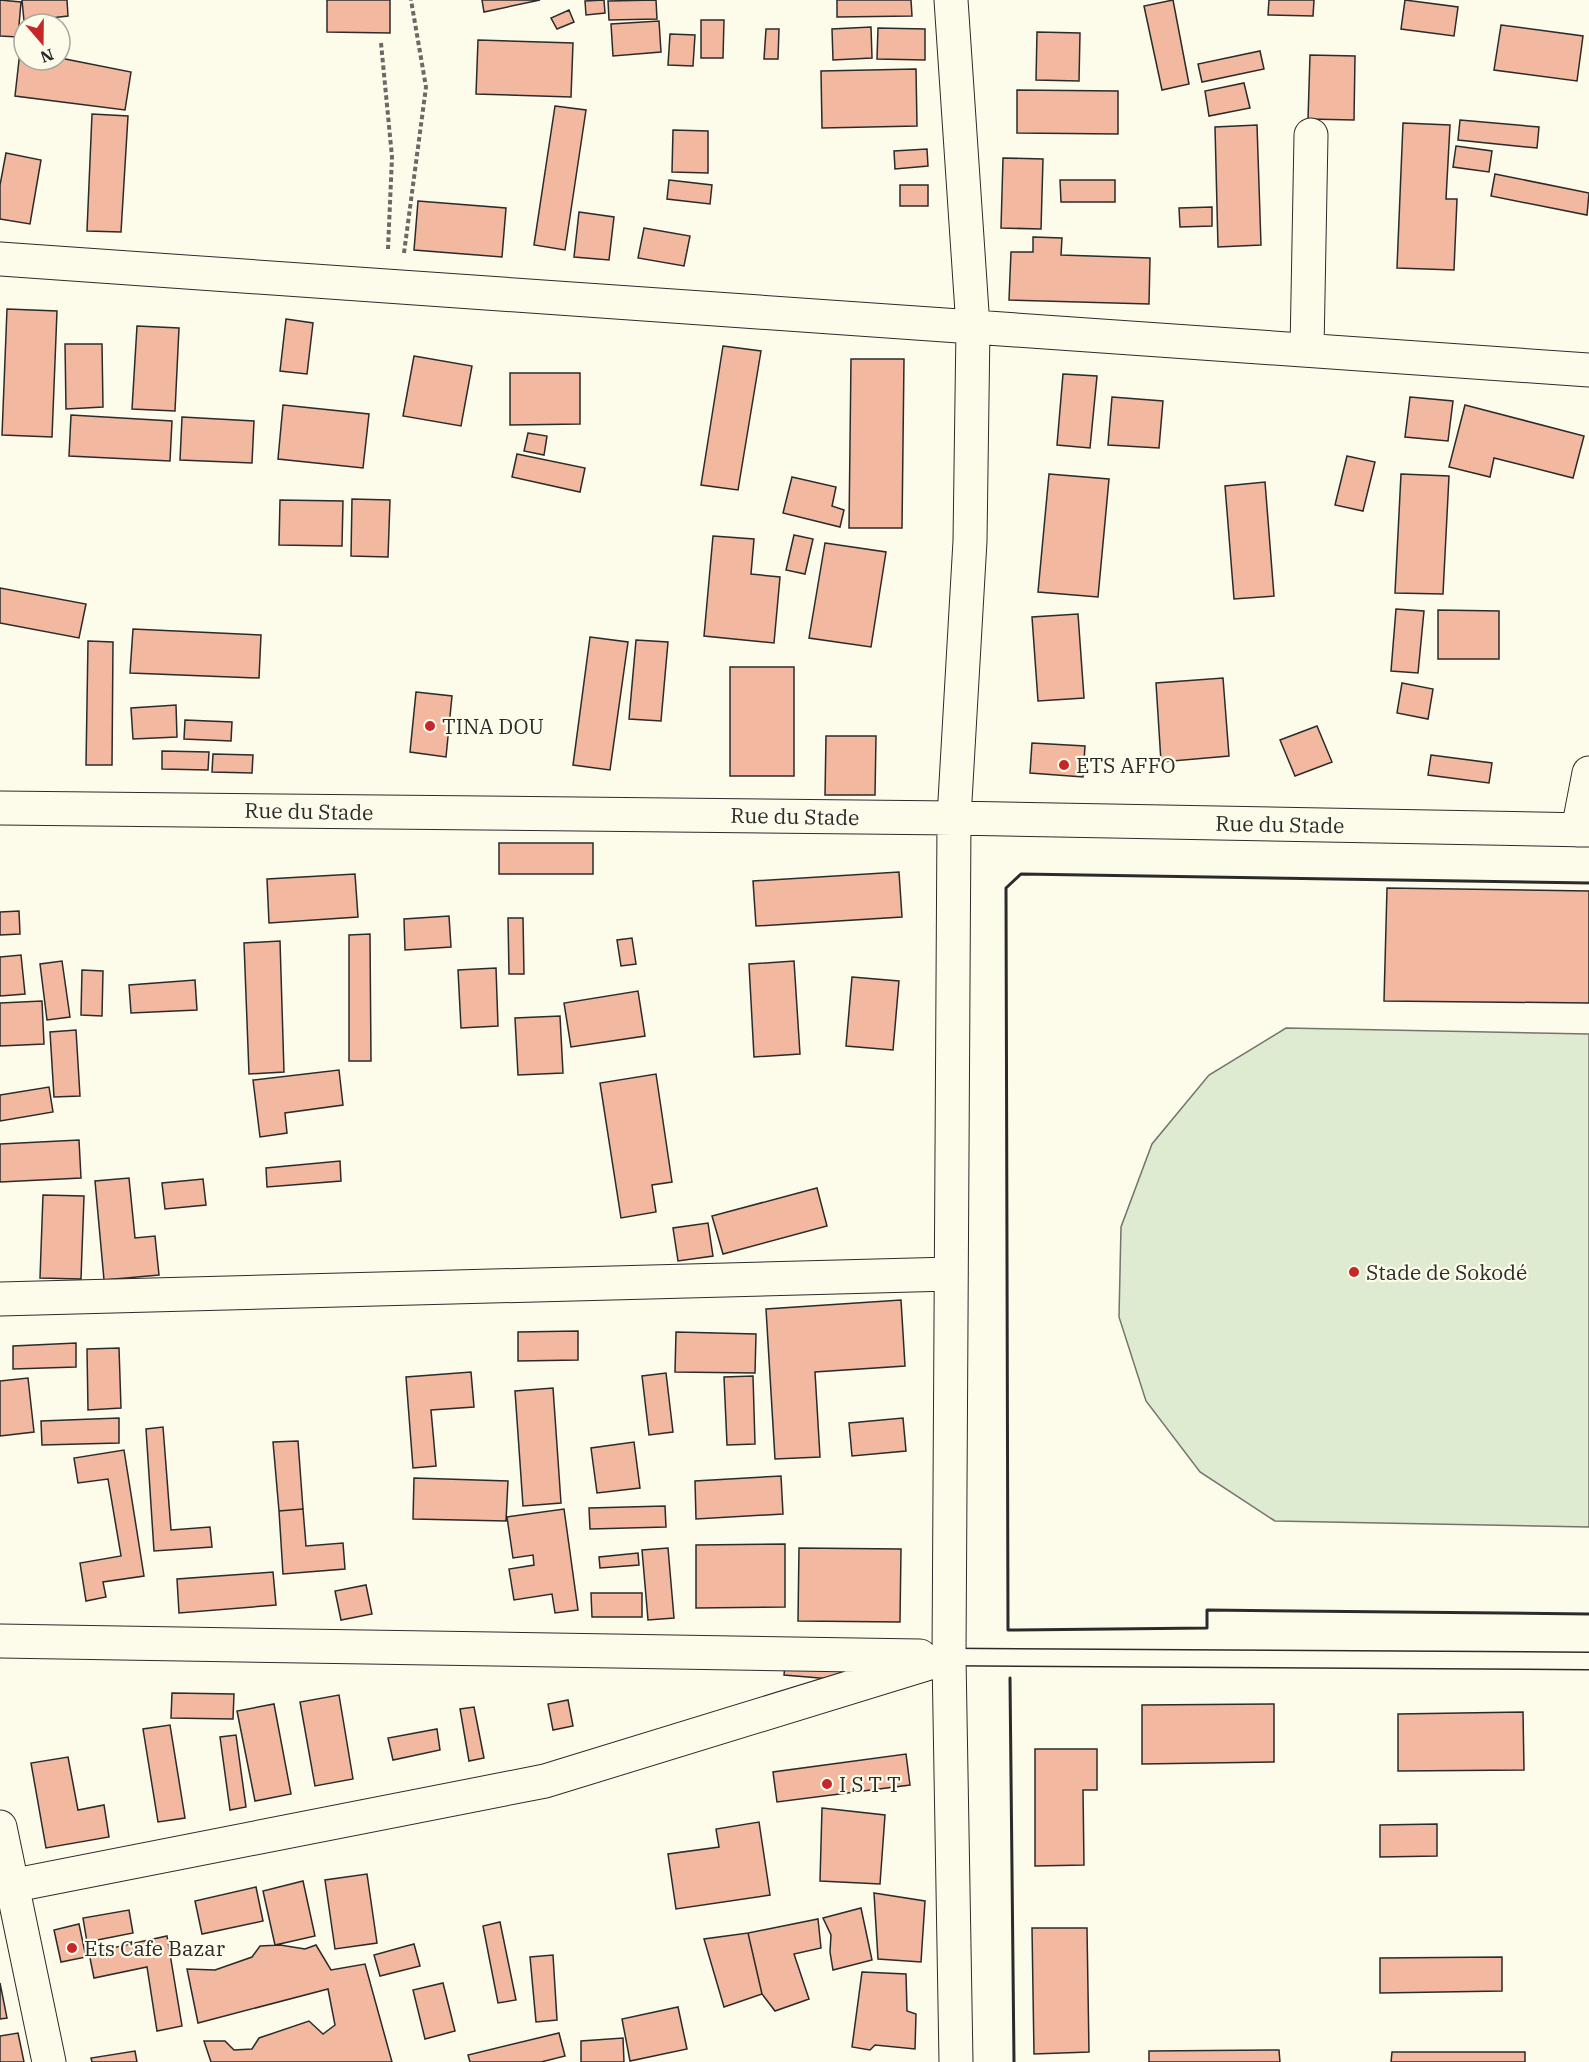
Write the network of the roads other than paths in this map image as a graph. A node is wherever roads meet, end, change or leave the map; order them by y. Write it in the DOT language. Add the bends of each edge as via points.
graph roads {
  1 [pos="951,0"];
  2 [pos="1311,135"];
  3 [pos="0,258"];
  4 [pos="973,327"];
  5 [pos="1307,350"];
  6 [pos="1589,370"];
  7 [pos="1589,773"];
  8 [pos="0,808"];
  9 [pos="954,818"];
  10 [pos="1584,830"];
  11 [pos="951,1274"];
  12 [pos="0,1299"];
  13 [pos="0,1641"];
  14 [pos="949,1657"];
  15 [pos="1589,1661"];
  16 [pos="0,1827"];
  17 [pos="6,1887"];
  18 [pos="49,2062"];
  19 [pos="956,2062"];
  1 -- 4 [label="street"];
  2 -- 5 [label="street"];
  3 -- 4 [label="street"];
  4 -- 5 [label="street"];
  4 -- 9 [label="street" via="970,541"];
  5 -- 6 [label="street"];
  7 -- 10 [label="street"];
  8 -- 9 [label="street, Rue du Stade"];
  9 -- 10 [label="street, Rue du Stade"];
  9 -- 11 [label="street"];
  11 -- 12 [label="street"];
  11 -- 14 [label="street"];
  13 -- 14 [label="street"];
  14 -- 15 [label="lane"];
  14 -- 17 [label="street" via="545,1781"];
  14 -- 19 [label="street"];
  16 -- 17 [label="street"];
  17 -- 18 [label="street"];
}
